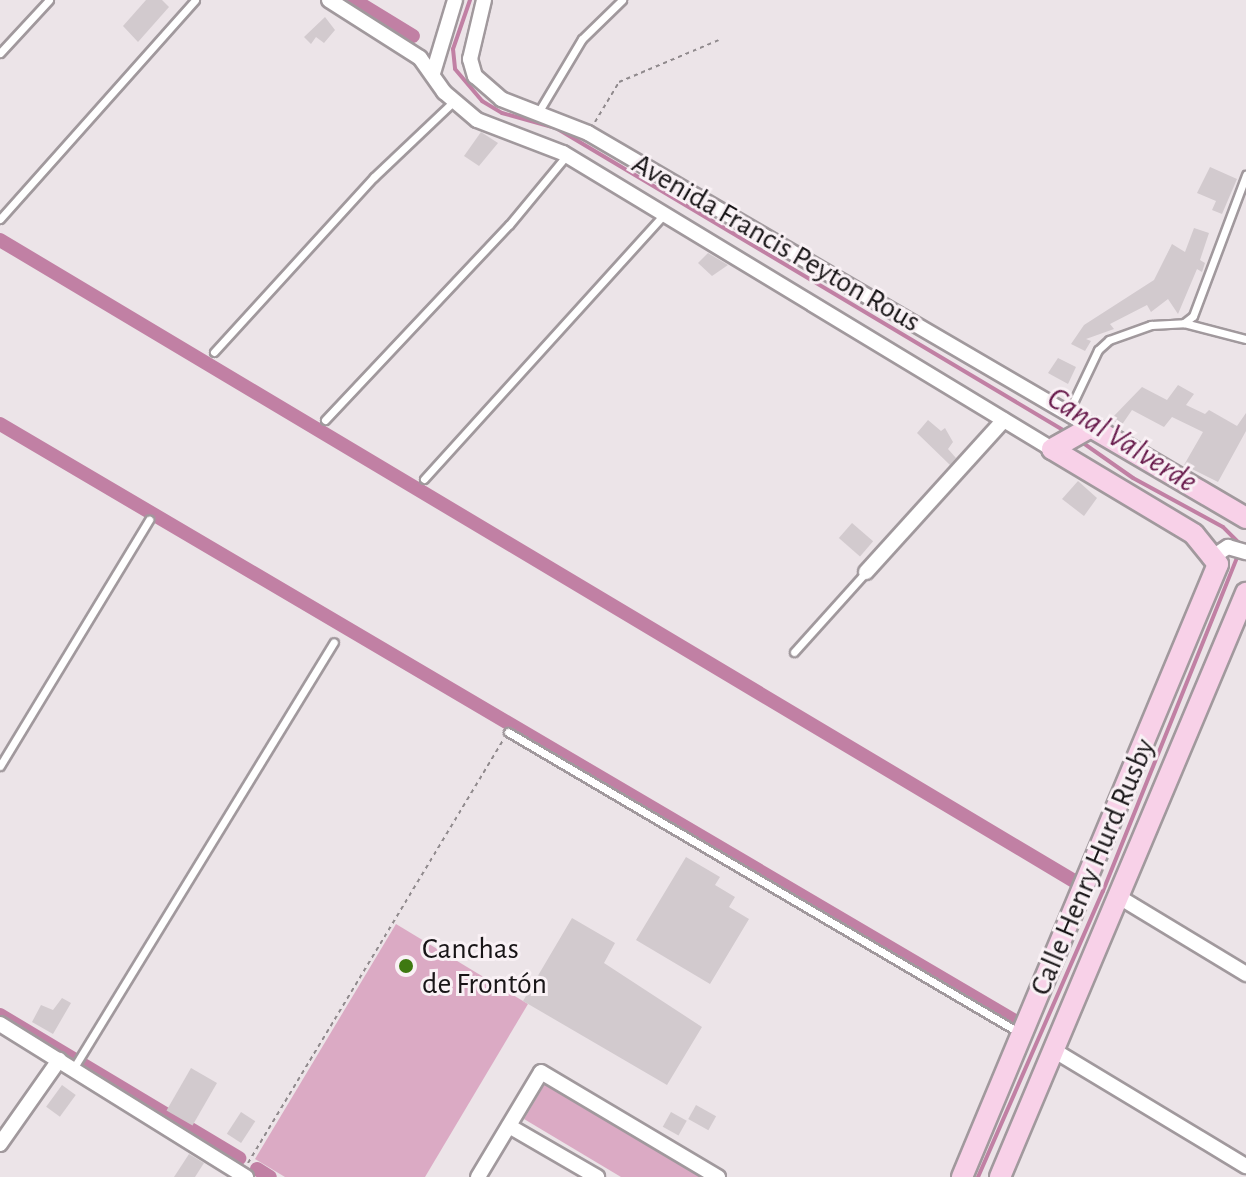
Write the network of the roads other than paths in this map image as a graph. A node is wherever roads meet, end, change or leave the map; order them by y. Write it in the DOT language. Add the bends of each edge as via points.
graph roads {
  1 [pos="49,0"];
  2 [pos="195,0"];
  3 [pos="329,0"];
  4 [pos="455,0"];
  5 [pos="484,0"];
  6 [pos="622,0"];
  7 [pos="0,53"];
  8 [pos="433,73"];
  9 [pos="453,102"];
  10 [pos="539,111"];
  11 [pos="567,155"];
  12 [pos="1246,175"];
  13 [pos="664,214"];
  14 [pos="0,219"];
  15 [pos="1184,323"];
  16 [pos="1246,339"];
  17 [pos="214,352"];
  18 [pos="1068,413"];
  19 [pos="325,420"];
  20 [pos="1004,420"];
  21 [pos="1072,437"];
  22 [pos="424,479"];
  23 [pos="1246,518"];
  24 [pos="149,520"];
  25 [pos="1221,551"];
  26 [pos="1246,552"];
  27 [pos="866,572"];
  28 [pos="1246,593"];
  29 [pos="334,642"];
  30 [pos="794,652"];
  31 [pos="508,732"];
  32 [pos="0,766"];
  33 [pos="1119,897"];
  34 [pos="1246,974"];
  35 [pos="0,1024"];
  36 [pos="1022,1034"];
  37 [pos="1055,1051"];
  38 [pos="59,1060"];
  39 [pos="73,1069"];
  40 [pos="509,1126"];
  41 [pos="0,1144"];
  42 [pos="1246,1166"];
  43 [pos="244,1176"];
  44 [pos="478,1177"];
  45 [pos="597,1177"];
  46 [pos="718,1177"];
  47 [pos="962,1177"];
  48 [pos="1000,1177"];
  1 -- 7 [label="lane"];
  2 -- 14 [label="lane"];
  3 -- 8 [label="street" via="393,39"];
  4 -- 8 [label="street"];
  5 -- 10 [label="street, Avenida Francis Peyton Rous" via="470,59 486,89 514,105"];
  6 -- 10 [label="lane" via="582,39"];
  8 -- 9 [label="street"];
  9 -- 11 [label="street" via="477,120"];
  9 -- 17 [label="lane" via="374,177"];
  10 -- 18 [label="street, Avenida Francis Peyton Rous" via="588,133"];
  11 -- 13 [label="street"];
  11 -- 19 [label="lane" via="509,225"];
  12 -- 15 [label="lane" via="1193,316"];
  13 -- 20 [label="street"];
  13 -- 22 [label="lane"];
  15 -- 16 [label="lane"];
  15 -- 18 [label="lane" via="1151,325 1109,340 1098,350"];
  18 -- 21 [label="street, Avenida Francis Peyton Rous"];
  20 -- 21 [label="street"];
  20 -- 27 [label="street"];
  21 -- 23 [label="street"];
  21 -- 25 [label="street"];
  24 -- 32 [label="lane"];
  25 -- 26 [label="street"];
  25 -- 36 [label="street, Calle Henry Hurd Rusby" via="1216,575"];
  27 -- 30 [label="lane"];
  28 -- 33 [label="street, Calle Henry Hurd Rusby"];
  29 -- 39 [label="lane"];
  31 -- 36 [label="lane"];
  33 -- 34 [label="street"];
  33 -- 37 [label="street, Calle Henry Hurd Rusby"];
  35 -- 38 [label="street"];
  36 -- 47 [label="street, Calle Henry Hurd Rusby"];
  37 -- 42 [label="street"];
  37 -- 48 [label="street, Calle Henry Hurd Rusby"];
  38 -- 39 [label="street"];
  38 -- 41 [label="street"];
  39 -- 43 [label="street"];
  40 -- 44 [label="street"];
  40 -- 45 [label="street"];
  40 -- 46 [label="street" via="541,1072"];
}
